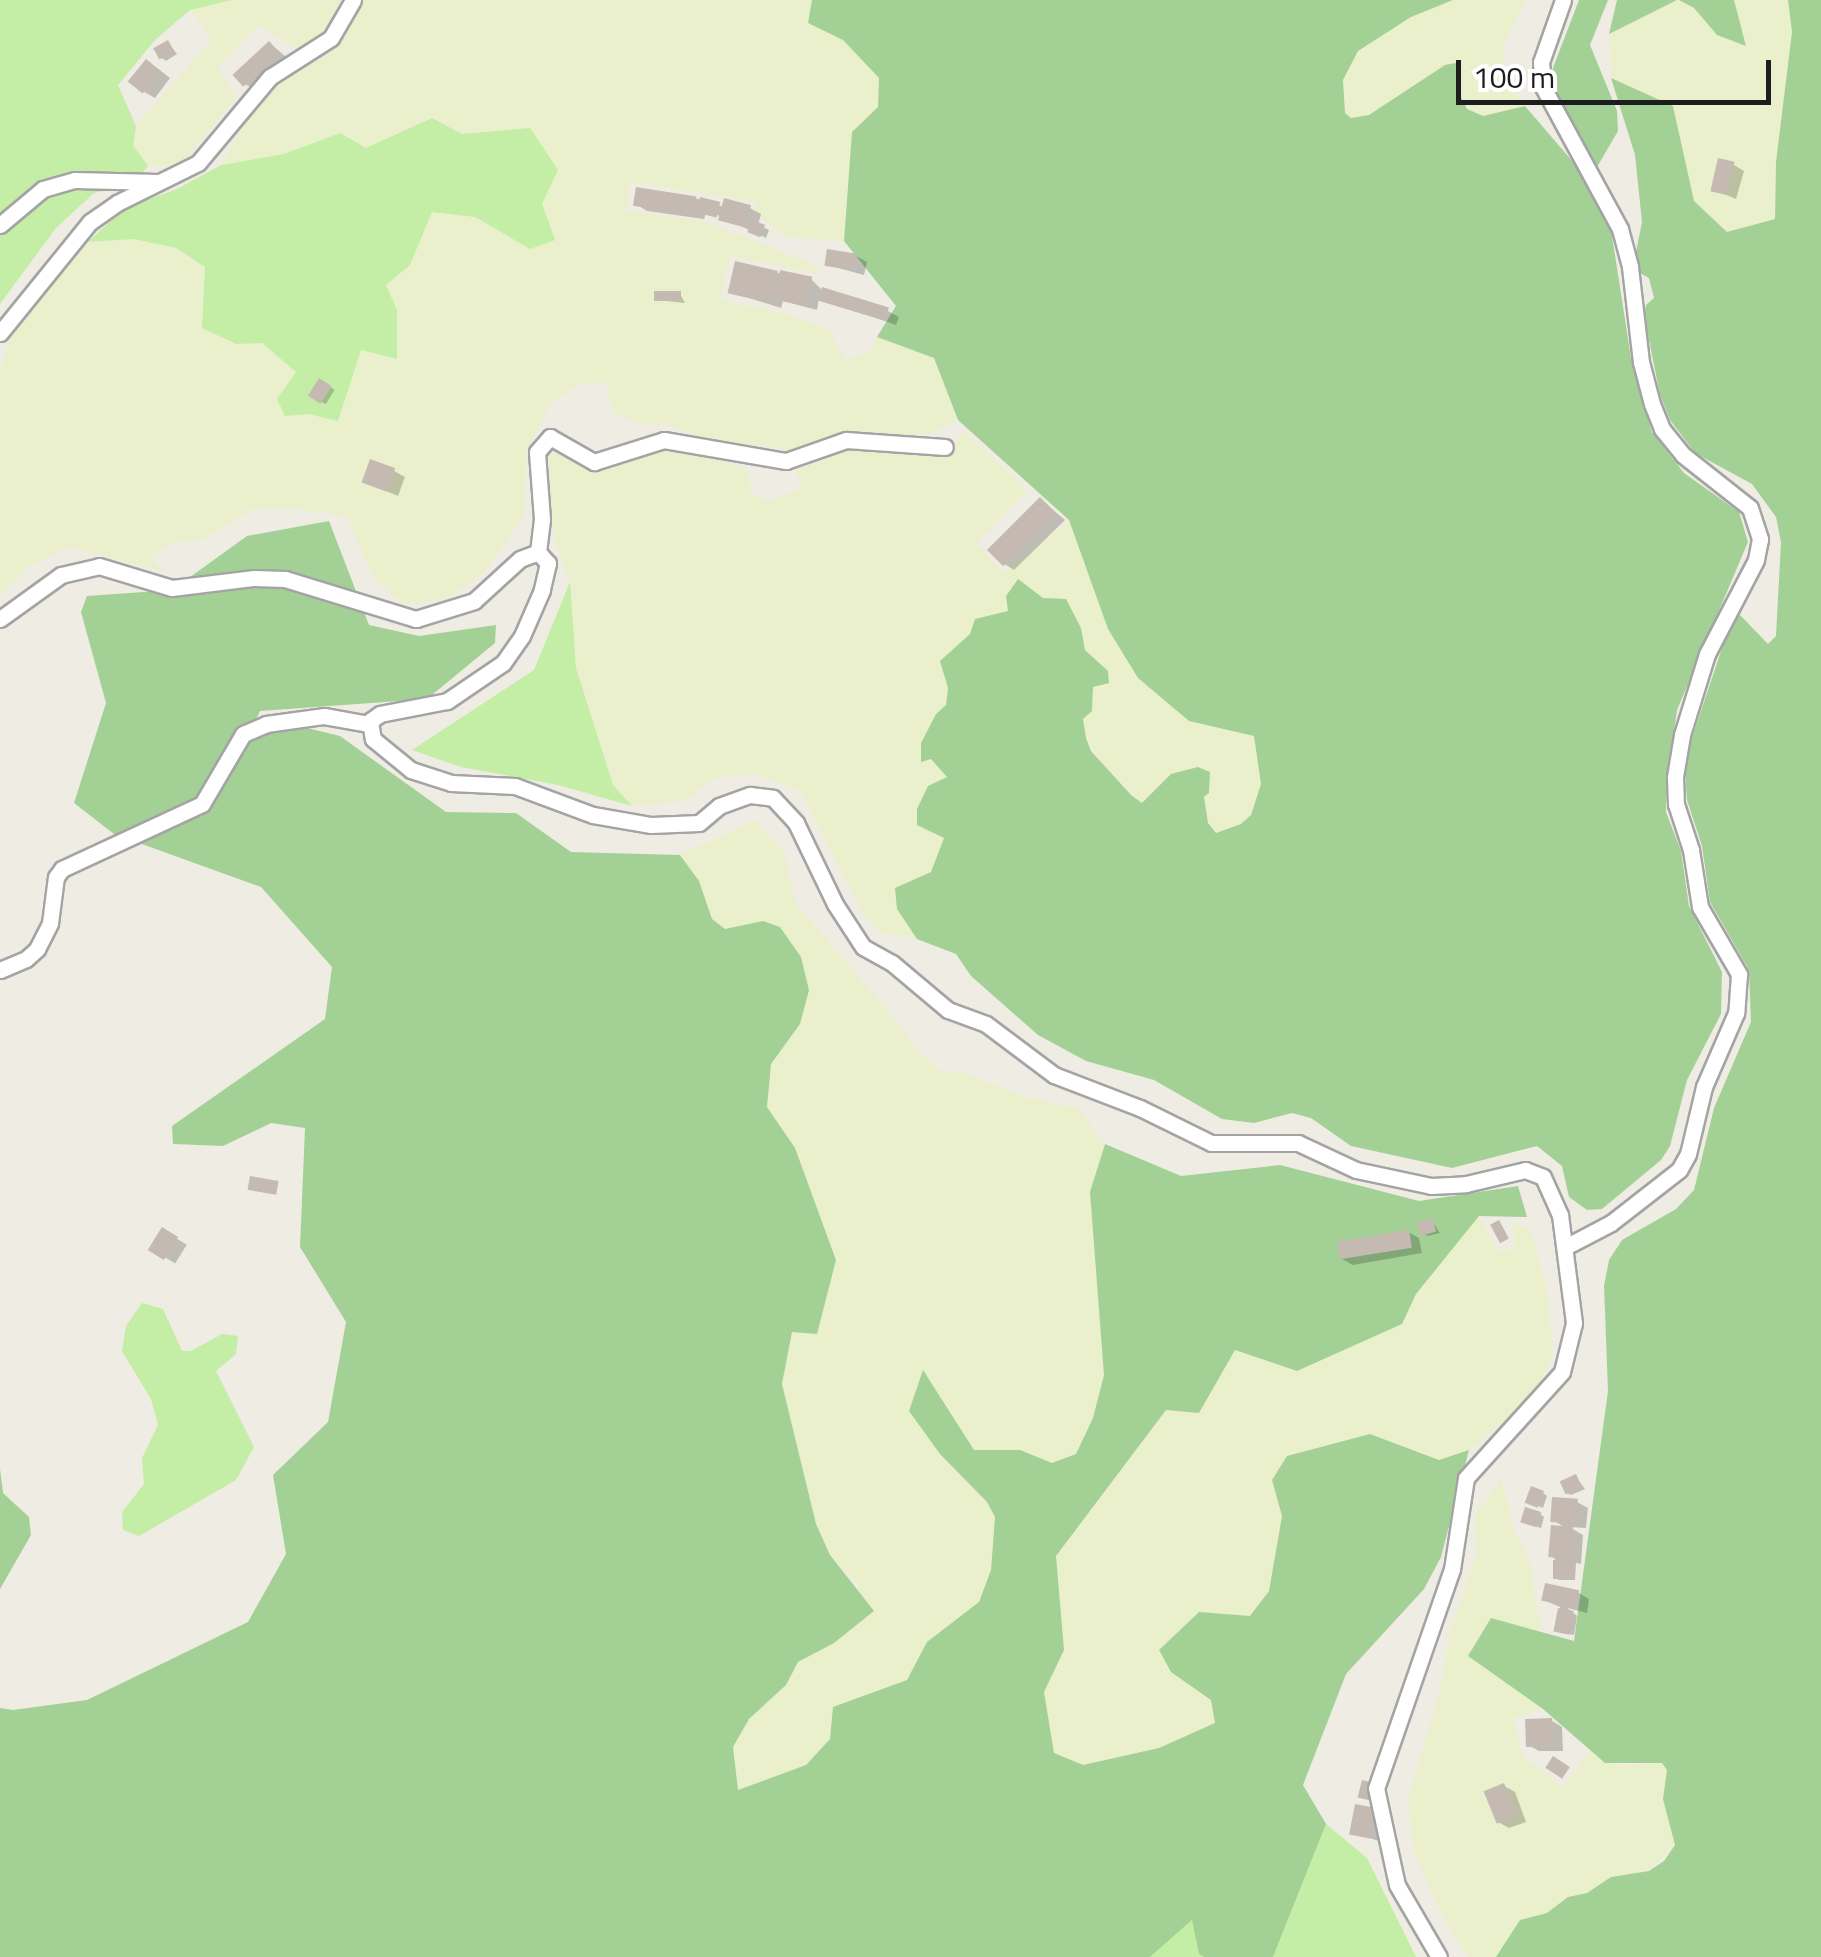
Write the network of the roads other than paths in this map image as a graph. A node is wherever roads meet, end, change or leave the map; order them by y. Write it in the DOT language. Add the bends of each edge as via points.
graph roads {
  1 [pos="352,0"];
  2 [pos="1563,0"];
  3 [pos="162,182"];
  4 [pos="0,226"];
  5 [pos="0,333"];
  6 [pos="946,447"];
  7 [pos="538,552"];
  8 [pos="0,619"];
  9 [pos="368,724"];
  10 [pos="0,970"];
  11 [pos="1565,1247"];
  12 [pos="1439,1957"];
  1 -- 3 [label="street" via="331,38 270,77 198,163"];
  2 -- 11 [label="street" via="1542,62 1543,87 1620,229 1652,404 1683,455 1750,508 1760,539 1756,560 1708,654 1675,777 1700,906 1739,974 1736,1013 1679,1170 1611,1223"];
  3 -- 4 [label="street" via="76,180 43,189"];
  3 -- 5 [label="street" via="90,222"];
  6 -- 7 [label="street" via="846,440 786,461 664,440 594,462 550,436 538,452"];
  7 -- 8 [label="street" via="520,559 474,601 416,618 284,579 172,588 98,566 61,575"];
  7 -- 9 [label="street" via="548,564 542,590 503,663 447,701 380,714"];
  9 -- 10 [label="street" via="324,716 243,734 202,804 62,868 37,949"];
  9 -- 11 [label="street" via="378,746 424,777 515,786 615,821 688,824 750,795 773,798 796,824 864,947 948,1010 986,1024 1054,1075 1211,1143 1298,1143 1356,1170 1431,1186 1532,1170 1551,1190"];
  11 -- 12 [label="street" via="1574,1324 1562,1372 1466,1478 1452,1569 1376,1788 1397,1886"];
}
